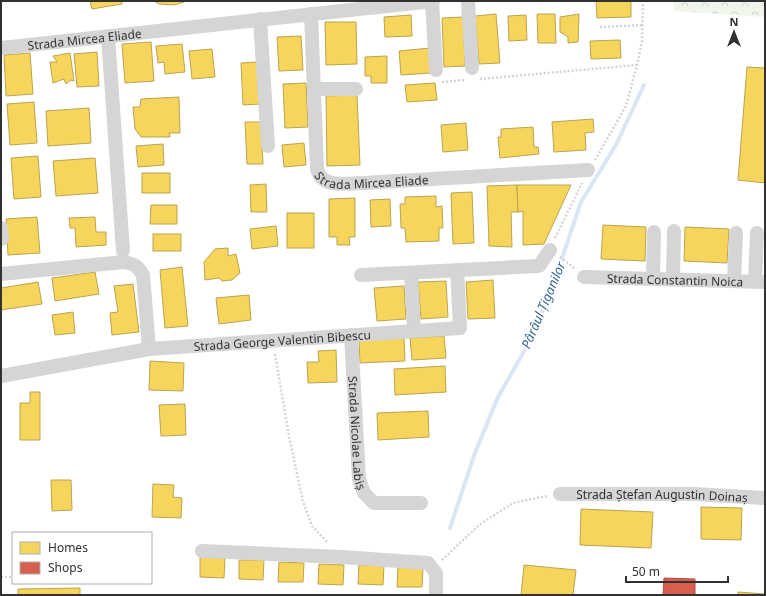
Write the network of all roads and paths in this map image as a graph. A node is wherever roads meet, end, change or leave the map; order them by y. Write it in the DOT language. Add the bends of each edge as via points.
graph roads {
  1 [pos="432,1"];
  2 [pos="468,1"];
  3 [pos="643,1"];
  4 [pos="311,14"];
  5 [pos="260,20"];
  6 [pos="643,25"];
  7 [pos="600,27"];
  8 [pos="108,36"];
  9 [pos="1,48"];
  10 [pos="637,65"];
  11 [pos="474,75"];
  12 [pos="438,76"];
  13 [pos="314,89"];
  14 [pos="356,89"];
  15 [pos="268,146"];
  16 [pos="588,170"];
  17 [pos="674,231"];
  18 [pos="654,232"];
  19 [pos="736,233"];
  20 [pos="757,233"];
  21 [pos="550,250"];
  22 [pos="123,251"];
  23 [pos="457,270"];
  24 [pos="411,273"];
  25 [pos="1,274"];
  26 [pos="361,276"];
  27 [pos="584,277"];
  28 [pos="653,279"];
  29 [pos="673,279"];
  30 [pos="734,281"];
  31 [pos="760,282"];
  32 [pos="414,331"];
  33 [pos="351,335"];
  34 [pos="273,340"];
  35 [pos="149,349"];
  36 [pos="1,376"];
  37 [pos="560,494"];
  38 [pos="765,498"];
  39 [pos="421,503"];
  40 [pos="202,551"];
  41 [pos="341,557"];
  42 [pos="433,568"];
  43 [pos="1,577"];
  44 [pos="12,577"];
  45 [pos="436,595"];
  1 -- 4 [label="street, Strada Mircea Eliade"];
  1 -- 12 [label="street"];
  2 -- 11 [label="street"];
  3 -- 6 [label="path"];
  4 -- 5 [label="street, Strada Mircea Eliade"];
  4 -- 13 [label="street, Strada Mircea Eliade"];
  5 -- 8 [label="street, Strada Mircea Eliade"];
  5 -- 15 [label="street"];
  6 -- 7 [label="path"];
  6 -- 10 [label="path"];
  8 -- 9 [label="street, Strada Mircea Eliade"];
  8 -- 22 [label="street"];
  10 -- 11 [label="path"];
  10 -- 16 [label="path" via="626,106"];
  11 -- 12 [label="path"];
  13 -- 14 [label="street"];
  13 -- 16 [label="street, Strada Mircea Eliade" via="317,169 318,175 329,182"];
  16 -- 21 [label="path"];
  17 -- 29 [label="street"];
  18 -- 28 [label="street"];
  19 -- 30 [label="street"];
  20 -- 31 [label="street"];
  21 -- 23 [label="street" via="538,266"];
  21 -- 27 [label="path"];
  23 -- 24 [label="street"];
  23 -- 32 [label="street, Strada George Valentin Bibescu" via="460,328"];
  24 -- 26 [label="street"];
  24 -- 32 [label="street"];
  25 -- 35 [label="street" via="124,262 134,264 143,275"];
  27 -- 28 [label="street, Strada Constantin Noica"];
  28 -- 29 [label="street, Strada Constantin Noica"];
  29 -- 30 [label="street, Strada Constantin Noica"];
  30 -- 31 [label="street, Strada Constantin Noica"];
  32 -- 33 [label="street, Strada George Valentin Bibescu"];
  33 -- 34 [label="street, Strada George Valentin Bibescu"];
  33 -- 39 [label="street, Strada Nicolae Labiș" via="359,479 364,493 374,503"];
  34 -- 35 [label="street, Strada George Valentin Bibescu"];
  34 -- 41 [label="path" via="303,502 312,526"];
  35 -- 36 [label="street, Strada George Valentin Bibescu"];
  37 -- 38 [label="street, Strada Ștefan Augustin Doinaș" via="694,494"];
  37 -- 42 [label="path" via="513,503 479,525"];
  40 -- 41 [label="street"];
  41 -- 42 [label="street" via="428,563"];
  42 -- 45 [label="street" via="436,573"];
  43 -- 44 [label="path"];
}
